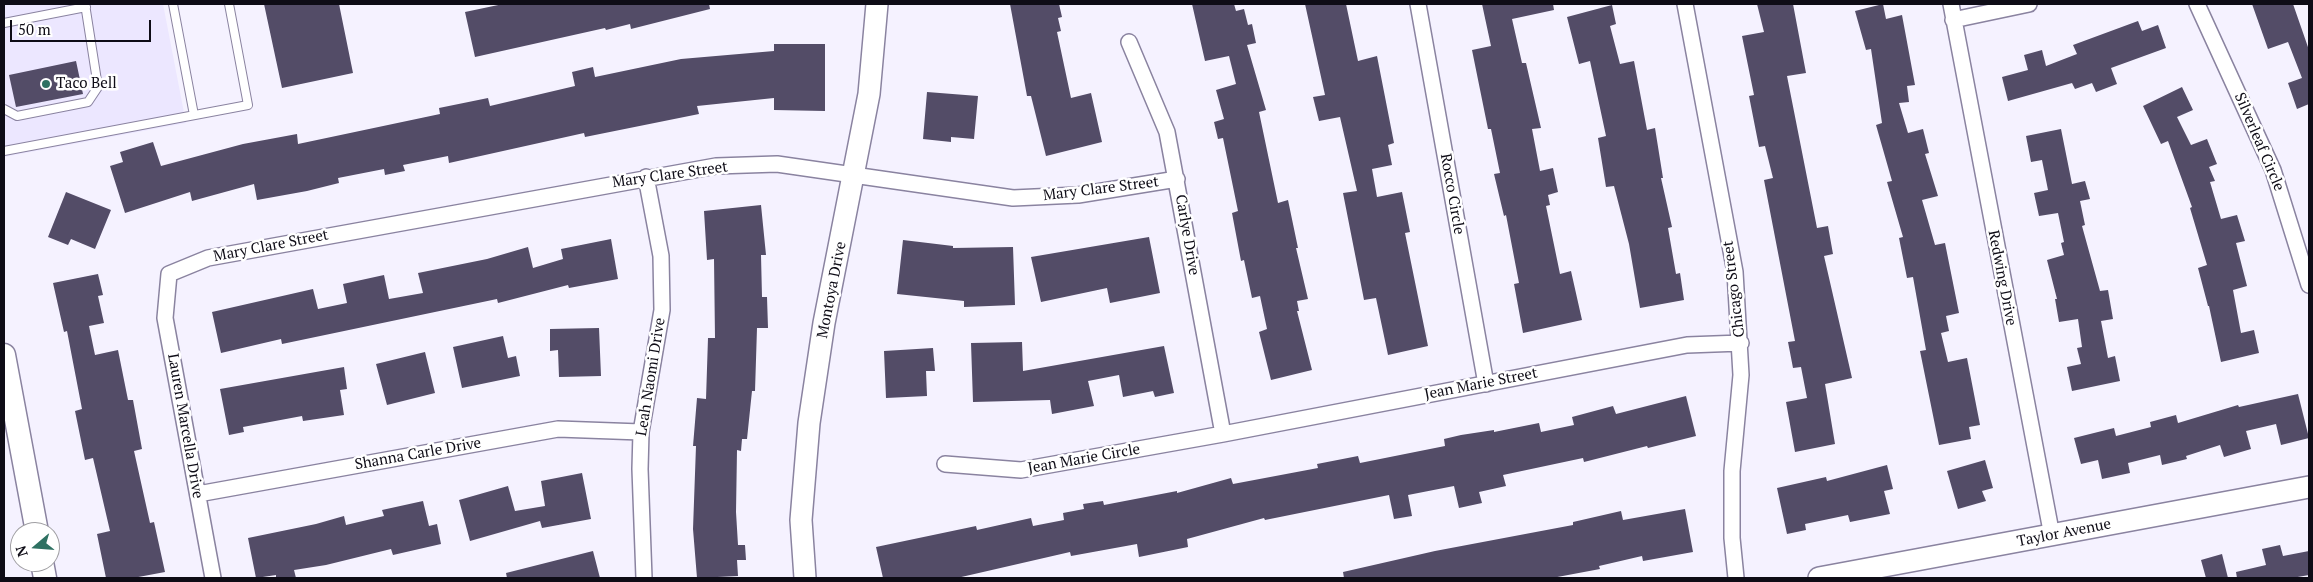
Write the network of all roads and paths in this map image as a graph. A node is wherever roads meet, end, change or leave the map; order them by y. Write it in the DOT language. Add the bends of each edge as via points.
graph roads {
  1 [pos="173,4"];
  2 [pos="229,4"];
  3 [pos="877,4"];
  4 [pos="1418,4"];
  5 [pos="1685,4"];
  6 [pos="1951,4"];
  7 [pos="2029,4"];
  8 [pos="2197,4"];
  9 [pos="86,5"];
  10 [pos="1953,20"];
  11 [pos="4,23"];
  12 [pos="1129,42"];
  13 [pos="4,109"];
  14 [pos="194,115"];
  15 [pos="4,151"];
  16 [pos="854,175"];
  17 [pos="646,177"];
  18 [pos="1176,179"];
  19 [pos="169,274"];
  20 [pos="2309,285"];
  21 [pos="1741,343"];
  22 [pos="4,355"];
  23 [pos="1486,384"];
  24 [pos="641,432"];
  25 [pos="1223,434"];
  26 [pos="945,464"];
  27 [pos="2309,487"];
  28 [pos="198,494"];
  29 [pos="35,522"];
  30 [pos="2052,536"];
  31 [pos="213,578"];
  32 [pos="644,578"];
  33 [pos="805,578"];
  34 [pos="1736,578"];
  35 [pos="1819,578"];
  1 -- 14 [label="lane"];
  2 -- 14 [label="lane" via="248,105"];
  3 -- 16 [label="street, Montoya Drive" via="870,94"];
  4 -- 23 [label="street, Rocco Circle"];
  5 -- 21 [label="street, Chicago Street" via="1735,272"];
  6 -- 10 [label="street, Redwing Drive"];
  7 -- 10 [label="street"];
  8 -- 20 [label="street, Silverleaf Circle" via="2274,170"];
  9 -- 11 [label="lane"];
  9 -- 13 [label="lane" via="98,87 88,102 17,116"];
  10 -- 30 [label="street, Redwing Drive"];
  12 -- 18 [label="street, Carlye Drive" via="1167,132"];
  14 -- 15 [label="lane"];
  16 -- 17 [label="street, Mary Clare Street" via="777,164 716,166"];
  16 -- 18 [label="street, Mary Clare Street" via="1012,198 1078,195"];
  16 -- 33 [label="street, Montoya Drive" via="824,323 809,423 802,520"];
  17 -- 19 [label="street, Mary Clare Street" via="208,258"];
  17 -- 24 [label="street, Leah Naomi Drive" via="661,256 662,310"];
  18 -- 25 [label="street, Carlye Drive"];
  19 -- 28 [label="street, Lauren Marcella Drive" via="165,318"];
  21 -- 23 [label="street, Jean Marie Street" via="1687,345"];
  21 -- 34 [label="street, Chicago Street" via="1732,471 1732,538"];
  22 -- 29 [label="main road"];
  23 -- 25 [label="street, Jean Marie Street"];
  24 -- 28 [label="street, Shanna Carle Drive" via="558,429"];
  24 -- 32 [label="street, Leah Naomi Drive"];
  25 -- 26 [label="street, Jean Marie Circle" via="1021,470"];
  27 -- 30 [label="street, Taylor Avenue"];
  28 -- 31 [label="street, Lauren Marcella Drive"];
  30 -- 35 [label="street, Taylor Avenue"];
}
